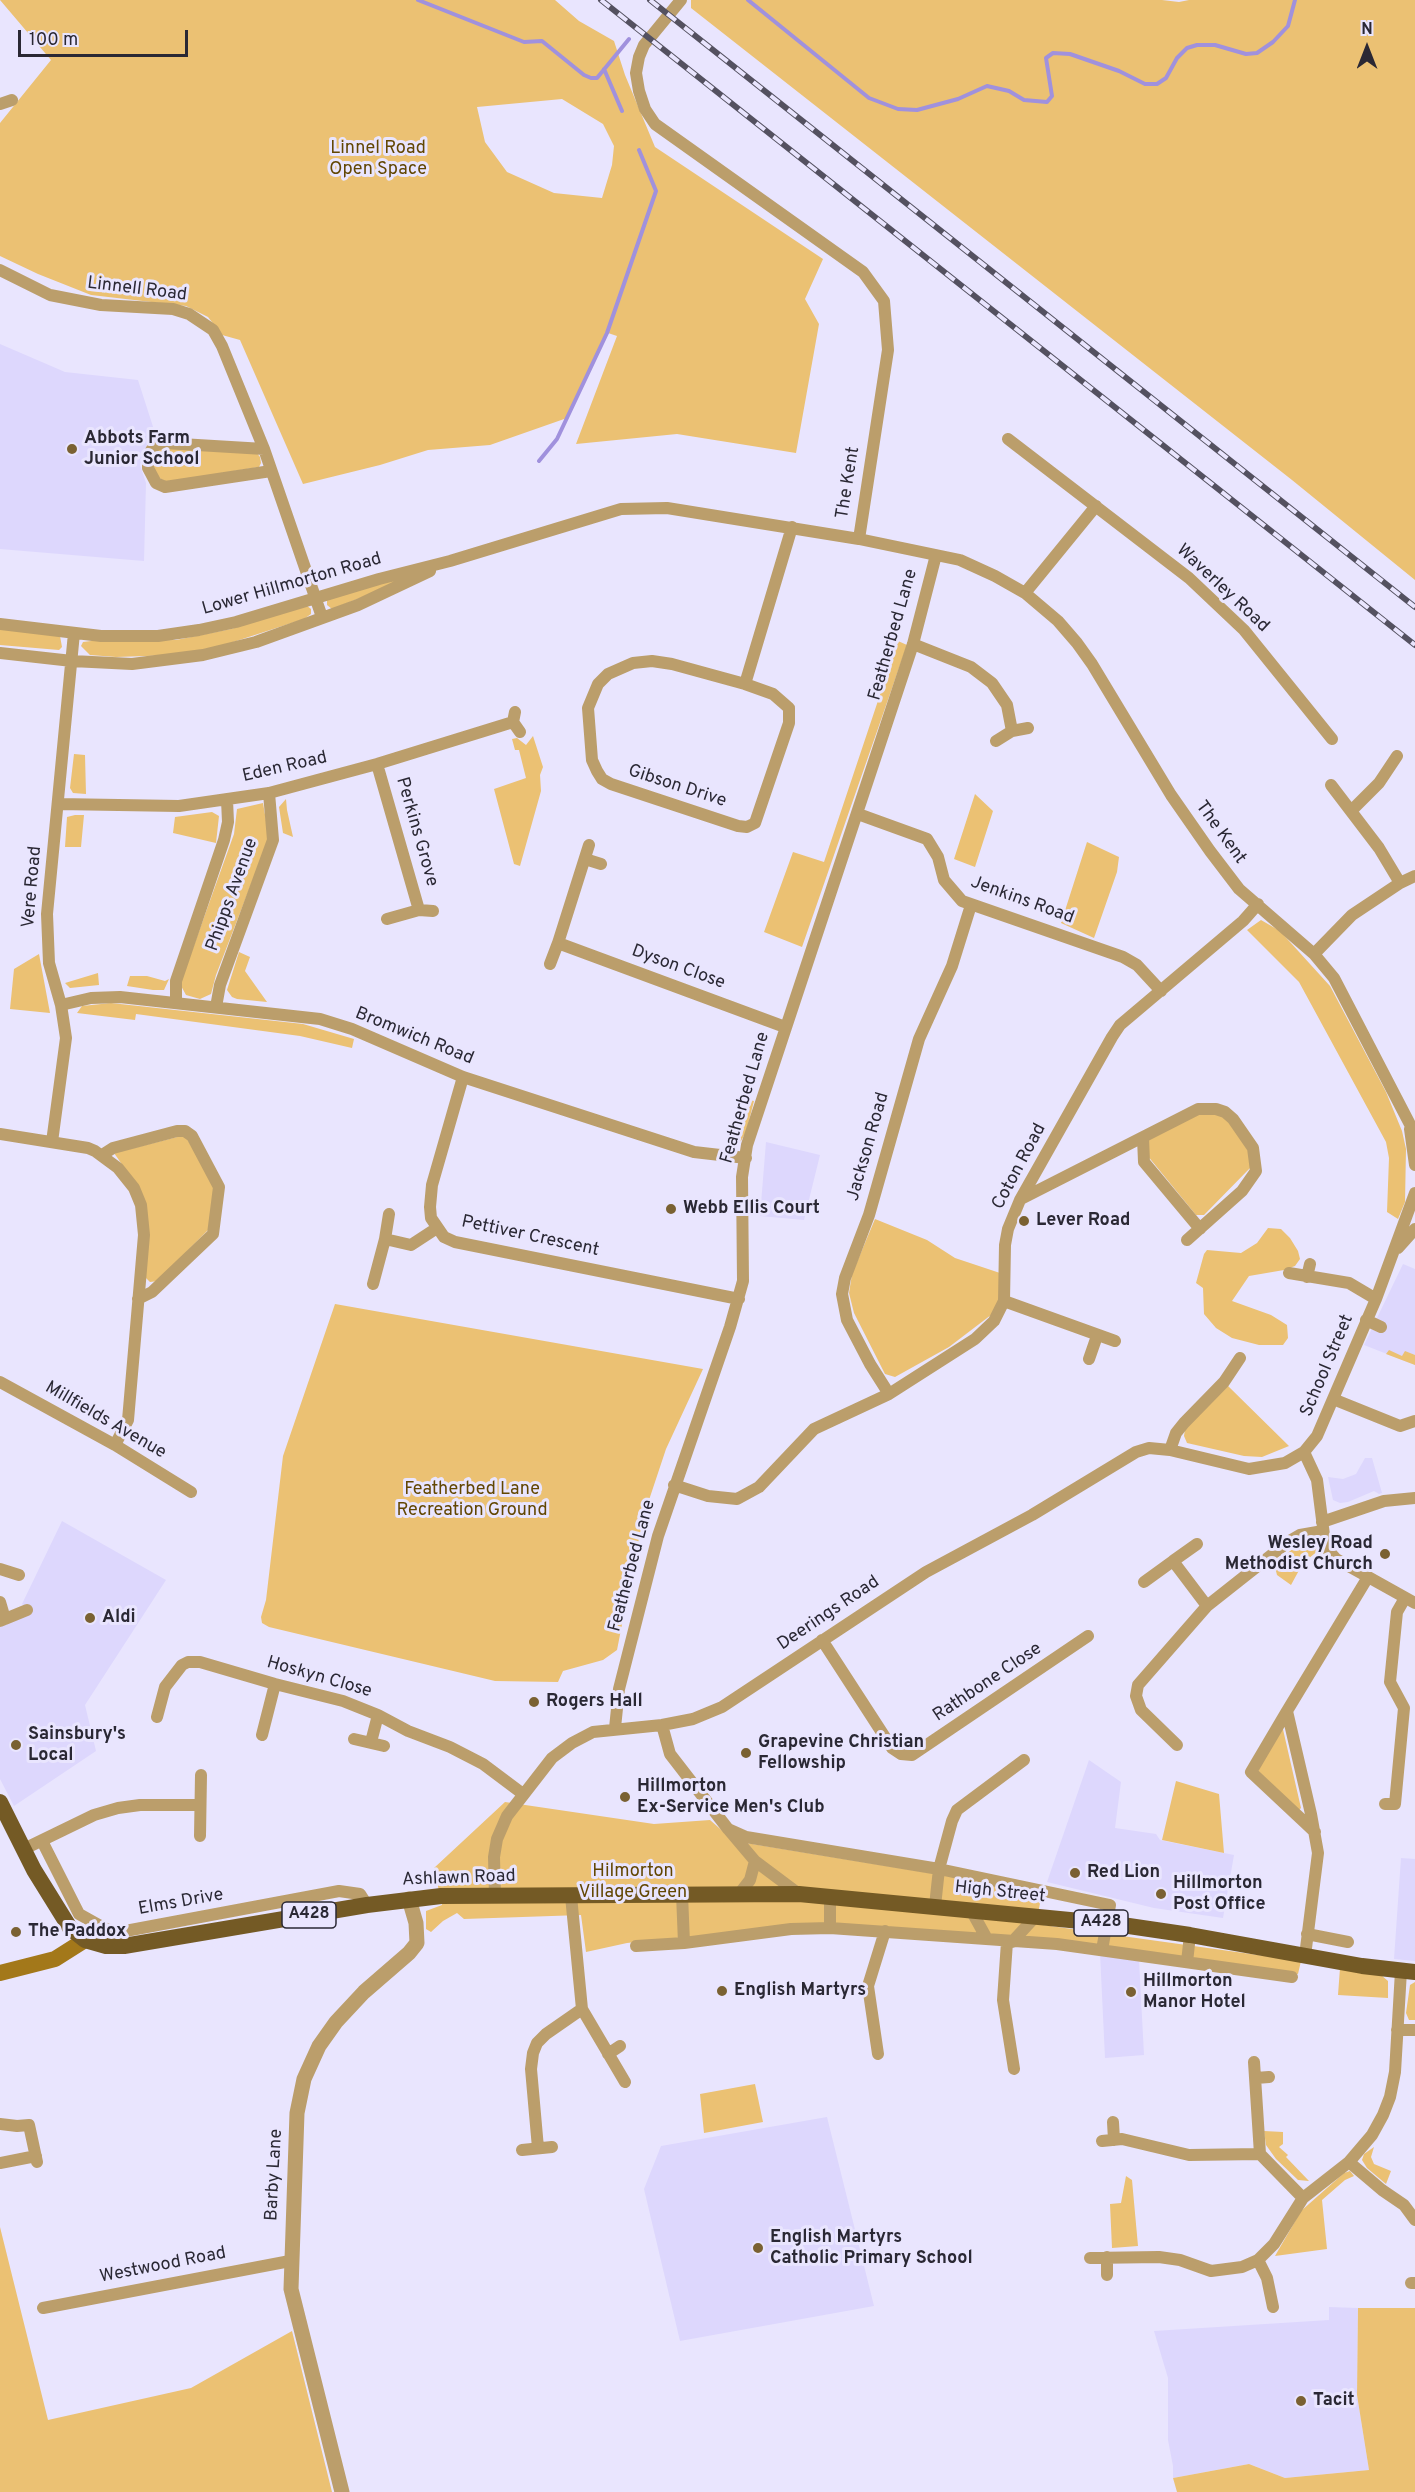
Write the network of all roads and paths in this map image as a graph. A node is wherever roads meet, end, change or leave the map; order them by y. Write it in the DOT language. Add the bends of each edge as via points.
graph roads {
  1 [pos="681,0"];
  2 [pos="0,270"];
  3 [pos="1008,439"];
  4 [pos="264,449"];
  5 [pos="271,471"];
  6 [pos="1096,506"];
  7 [pos="792,527"];
  8 [pos="859,539"];
  9 [pos="936,555"];
  10 [pos="450,561"];
  11 [pos="1025,593"];
  12 [pos="316,597"];
  13 [pos="322,617"];
  14 [pos="0,624"];
  15 [pos="74,633"];
  16 [pos="913,644"];
  17 [pos="0,653"];
  18 [pos="72,661"];
  19 [pos="745,684"];
  20 [pos="516,722"];
  21 [pos="1028,728"];
  22 [pos="1012,730"];
  23 [pos="1332,739"];
  24 [pos="996,741"];
  25 [pos="1398,756"];
  26 [pos="377,764"];
  27 [pos="1330,785"];
  28 [pos="269,793"];
  29 [pos="227,800"];
  30 [pos="58,804"];
  31 [pos="1351,811"];
  32 [pos="858,814"];
  33 [pos="589,845"];
  34 [pos="585,860"];
  35 [pos="601,864"];
  36 [pos="1415,876"];
  37 [pos="1400,883"];
  38 [pos="1258,904"];
  39 [pos="971,905"];
  40 [pos="419,910"];
  41 [pos="433,911"];
  42 [pos="387,919"];
  43 [pos="558,943"];
  44 [pos="1314,954"];
  45 [pos="550,964"];
  46 [pos="1161,991"];
  47 [pos="176,1003"];
  48 [pos="61,1005"];
  49 [pos="216,1007"];
  50 [pos="785,1027"];
  51 [pos="463,1077"];
  52 [pos="1413,1131"];
  53 [pos="0,1134"];
  54 [pos="1143,1138"];
  55 [pos="52,1142"];
  56 [pos="1113,1153"];
  57 [pos="102,1155"];
  58 [pos="746,1158"];
  59 [pos="1144,1162"];
  60 [pos="1415,1165"];
  61 [pos="1415,1193"];
  62 [pos="1020,1200"];
  63 [pos="389,1214"];
  64 [pos="437,1228"];
  65 [pos="1200,1229"];
  66 [pos="1415,1229"];
  67 [pos="385,1239"];
  68 [pos="1187,1240"];
  69 [pos="1395,1251"];
  70 [pos="1310,1264"];
  71 [pos="1290,1273"];
  72 [pos="1308,1277"];
  73 [pos="373,1284"];
  74 [pos="138,1299"];
  75 [pos="739,1299"];
  76 [pos="1376,1299"];
  77 [pos="1004,1301"];
  78 [pos="1366,1320"];
  79 [pos="1381,1327"];
  80 [pos="1096,1336"];
  81 [pos="1115,1341"];
  82 [pos="1240,1358"];
  83 [pos="1089,1359"];
  84 [pos="0,1382"];
  85 [pos="889,1394"];
  86 [pos="1333,1399"];
  87 [pos="1415,1421"];
  88 [pos="115,1445"];
  89 [pos="1170,1450"];
  90 [pos="1304,1452"];
  91 [pos="674,1485"];
  92 [pos="191,1492"];
  93 [pos="1415,1498"];
  94 [pos="1322,1527"];
  95 [pos="1197,1544"];
  96 [pos="1173,1561"];
  97 [pos="1,1574"];
  98 [pos="19,1575"];
  99 [pos="1368,1577"];
  100 [pos="1144,1582"];
  101 [pos="1410,1601"];
  102 [pos="0,1602"];
  103 [pos="1207,1606"];
  104 [pos="27,1610"];
  105 [pos="3,1620"];
  106 [pos="1088,1636"];
  107 [pos="822,1640"];
  108 [pos="275,1684"];
  109 [pos="1287,1711"];
  110 [pos="378,1715"];
  111 [pos="157,1717"];
  112 [pos="662,1725"];
  113 [pos="615,1728"];
  114 [pos="262,1736"];
  115 [pos="354,1739"];
  116 [pos="371,1742"];
  117 [pos="1176,1744"];
  118 [pos="384,1746"];
  119 [pos="1024,1760"];
  120 [pos="201,1775"];
  121 [pos="523,1794"];
  122 [pos="0,1802"];
  123 [pos="1385,1804"];
  124 [pos="200,1805"];
  125 [pos="728,1829"];
  126 [pos="1315,1832"];
  127 [pos="200,1836"];
  128 [pos="42,1841"];
  129 [pos="24,1849"];
  130 [pos="755,1861"];
  131 [pos="939,1869"];
  132 [pos="740,1893"];
  133 [pos="682,1894"];
  134 [pos="799,1894"];
  135 [pos="571,1896"];
  136 [pos="830,1896"];
  137 [pos="495,1897"];
  138 [pos="409,1899"];
  139 [pos="367,1905"];
  140 [pos="935,1905"];
  141 [pos="971,1910"];
  142 [pos="1035,1916"];
  143 [pos="1105,1924"];
  144 [pos="830,1928"];
  145 [pos="885,1931"];
  146 [pos="1307,1934"];
  147 [pos="1190,1935"];
  148 [pos="85,1940"];
  149 [pos="987,1940"];
  150 [pos="1009,1942"];
  151 [pos="1348,1942"];
  152 [pos="684,1943"];
  153 [pos="636,1946"];
  154 [pos="1102,1950"];
  155 [pos="1305,1956"];
  156 [pos="1187,1962"];
  157 [pos="1408,1972"];
  158 [pos="0,1973"];
  159 [pos="1292,1977"];
  160 [pos="582,2009"];
  161 [pos="1398,2030"];
  162 [pos="1415,2030"];
  163 [pos="620,2046"];
  164 [pos="608,2054"];
  165 [pos="878,2054"];
  166 [pos="1254,2062"];
  167 [pos="1014,2068"];
  168 [pos="625,2082"];
  169 [pos="1113,2122"];
  170 [pos="0,2124"];
  171 [pos="552,2147"];
  172 [pos="538,2148"];
  173 [pos="522,2150"];
  174 [pos="1260,2154"];
  175 [pos="1349,2162"];
  176 [pos="0,2163"];
  177 [pos="1303,2198"];
  178 [pos="1415,2220"];
  179 [pos="1107,2257"];
  180 [pos="1090,2258"];
  181 [pos="1258,2260"];
  182 [pos="290,2261"];
  183 [pos="1107,2275"];
  184 [pos="1273,2307"];
  185 [pos="43,2308"];
  186 [pos="342,2492"];
  1 -- 8 [label="street, The Kent" via="644,45 636,73 645,109 655,124 863,272 884,301 888,350"];
  2 -- 4 [label="street, Linnell Road" via="50,295 101,305 173,309 200,319 213,330 222,346"];
  3 -- 6 [label="street, Waverley Road"];
  4 -- 5 [label="street, Linnell Road"];
  4 -- 5 [label="street" via="164,443 152,449 148,468 156,483 165,487"];
  5 -- 12 [label="street, Linnell Road"];
  6 -- 11 [label="street"];
  6 -- 23 [label="street, Waverley Road" via="1189,578 1244,630"];
  7 -- 8 [label="street, Lower Hillmorton Road"];
  7 -- 10 [label="street, Lower Hillmorton Road" via="667,508 621,509"];
  7 -- 19 [label="street"];
  8 -- 9 [label="street, The Kent"];
  9 -- 11 [label="street, The Kent" via="960,560"];
  9 -- 16 [label="street, Featherbed Lane"];
  10 -- 12 [label="street, Lower Hillmorton Road"];
  10 -- 13 [label="street, Lower Hillmorton Road" via="383,594"];
  11 -- 38 [label="street, The Kent" via="1077,643 1209,851 1239,889"];
  12 -- 13 [label="street, Linnell Road"];
  12 -- 15 [label="street, Lower Hillmorton Road" via="236,622 158,636"];
  13 -- 18 [label="street, Lower Hillmorton Road" via="256,642 202,655 132,664"];
  14 -- 15 [label="street, Lower Hillmorton Road"];
  15 -- 18 [label="street, Vere Road"];
  16 -- 22 [label="street" via="971,667 992,683 1007,705"];
  16 -- 32 [label="street, Featherbed Lane"];
  17 -- 18 [label="street, Lower Hillmorton Road"];
  18 -- 30 [label="street, Vere Road"];
  19 -- 19 [label="street, Gibson Drive" via="773,694 789,708 789,723 754,824 738,826 602,779 592,760 588,708 598,684 608,674 633,663 652,661"];
  20 -- 26 [label="street, Eden Road"];
  21 -- 22 [label="street"];
  22 -- 24 [label="street"];
  25 -- 31 [label="street" via="1379,783"];
  26 -- 28 [label="street, Eden Road"];
  26 -- 40 [label="street, Perkins Grove"];
  27 -- 31 [label="street"];
  28 -- 29 [label="street, Eden Road"];
  28 -- 49 [label="street, Phipps Avenue" via="273,840 220,985"];
  29 -- 30 [label="street, Eden Road" via="141,807"];
  29 -- 47 [label="street, Phipps Avenue" via="224,840 176,981"];
  30 -- 48 [label="street, Vere Road" via="47,941"];
  31 -- 37 [label="street"];
  32 -- 39 [label="street, Jenkins Road" via="927,839 938,857 944,880 962,901"];
  32 -- 50 [label="street, Featherbed Lane"];
  33 -- 34 [label="street"];
  34 -- 35 [label="street"];
  34 -- 43 [label="street"];
  36 -- 37 [label="street"];
  37 -- 44 [label="street" via="1352,915"];
  38 -- 44 [label="street"];
  38 -- 46 [label="street, Coton Road"];
  39 -- 46 [label="street, Jenkins Road" via="1123,957 1137,965"];
  39 -- 85 [label="street, Jackson Road" via="952,966 919,1039 869,1215 842,1294 847,1320"];
  40 -- 41 [label="street, Perkins Grove"];
  40 -- 42 [label="street, Perkins Grove"];
  43 -- 45 [label="street"];
  43 -- 50 [label="street, Dyson Close"];
  44 -- 52 [label="street" via="1334,978"];
  46 -- 62 [label="street, Coton Road" via="1112,1037"];
  47 -- 48 [label="street, Bromwich Road" via="120,997"];
  47 -- 49 [label="street, Bromwich Road"];
  48 -- 55 [label="street, Vere Road" via="66,1038"];
  49 -- 51 [label="street, Bromwich Road" via="320,1019"];
  50 -- 58 [label="street, Featherbed Lane"];
  51 -- 58 [label="street, Bromwich Road" via="694,1152"];
  51 -- 64 [label="street, Pettiver Crescent" via="432,1185 431,1218"];
  52 -- 60 [label="street"];
  53 -- 55 [label="street"];
  54 -- 56 [label="street"];
  54 -- 59 [label="street"];
  54 -- 65 [label="street" via="1198,1109 1216,1109 1233,1119 1253,1148 1256,1171 1242,1191"];
  55 -- 57 [label="street" via="88,1148"];
  56 -- 59 [label="street"];
  56 -- 62 [label="street"];
  57 -- 74 [label="street" via="134,1188 141,1205 144,1235"];
  57 -- 74 [label="street" via="112,1148 185,1131 192,1136 219,1187 213,1234 152,1292"];
  58 -- 75 [label="street, Featherbed Lane" via="742,1177 744,1263"];
  59 -- 65 [label="street"];
  61 -- 69 [label="street, School Street"];
  62 -- 77 [label="street, Coton Road" via="1005,1245"];
  63 -- 67 [label="street"];
  64 -- 67 [label="street" via="411,1245"];
  64 -- 75 [label="street, Pettiver Crescent" via="455,1242"];
  65 -- 68 [label="street"];
  66 -- 69 [label="street, School Street"];
  67 -- 73 [label="street"];
  69 -- 76 [label="street, School Street"];
  70 -- 72 [label="street"];
  71 -- 72 [label="street"];
  72 -- 76 [label="street" via="1349,1283"];
  74 -- 88 [label="street" via="128,1420"];
  75 -- 91 [label="street, Featherbed Lane"];
  76 -- 78 [label="street, School Street"];
  77 -- 80 [label="street"];
  77 -- 85 [label="street" via="994,1321 975,1339"];
  78 -- 79 [label="street"];
  78 -- 86 [label="street, School Street"];
  80 -- 81 [label="street"];
  80 -- 83 [label="street"];
  82 -- 89 [label="street" via="1224,1382 1176,1433"];
  84 -- 88 [label="street, Millfields Avenue"];
  85 -- 91 [label="street" via="814,1429 759,1486 737,1499 708,1496"];
  86 -- 87 [label="street" via="1401,1426"];
  86 -- 90 [label="street, School Street" via="1317,1436"];
  88 -- 92 [label="street, Millfields Avenue"];
  89 -- 90 [label="street, Deerings Road" via="1249,1469 1285,1463"];
  89 -- 107 [label="street, Deerings Road" via="1149,1448 1136,1452 1032,1515 926,1572"];
  90 -- 94 [label="street" via="1317,1480"];
  91 -- 113 [label="street, Featherbed Lane" via="619,1689"];
  93 -- 94 [label="street" via="1384,1501"];
  94 -- 99 [label="street" via="1325,1544 1335,1559"];
  94 -- 103 [label="street" via="1288,1542"];
  95 -- 96 [label="street"];
  96 -- 100 [label="street"];
  96 -- 103 [label="street"];
  97 -- 98 [label="street"];
  99 -- 101 [label="street"];
  99 -- 109 [label="street"];
  101 -- 123 [label="street" via="1397,1612 1389,1682 1404,1708 1395,1804"];
  102 -- 105 [label="street"];
  103 -- 117 [label="street" via="1146,1674 1136,1691 1141,1710"];
  104 -- 105 [label="street"];
  106 -- 107 [label="street, Rathbone Close" via="912,1755 892,1748"];
  107 -- 112 [label="street, Deerings Road" via="722,1707 693,1719"];
  108 -- 110 [label="street, Hoskyn Close" via="343,1701"];
  108 -- 111 [label="street, Hoskyn Close" via="188,1662 165,1687"];
  108 -- 114 [label="street"];
  109 -- 126 [label="street"];
  109 -- 126 [label="street" via="1251,1772"];
  110 -- 116 [label="street"];
  110 -- 121 [label="street, Hoskyn Close" via="483,1764"];
  112 -- 113 [label="street, Deerings Road"];
  112 -- 125 [label="street" via="670,1754"];
  113 -- 121 [label="street, Deerings Road" via="593,1732 572,1743 552,1758"];
  115 -- 116 [label="street"];
  116 -- 118 [label="street"];
  119 -- 131 [label="street" via="957,1810"];
  120 -- 124 [label="street"];
  121 -- 137 [label="street, Deerings Road" via="497,1839"];
  122 -- 129 [label="highway"];
  124 -- 127 [label="street"];
  124 -- 128 [label="street" via="118,1808 94,1815"];
  125 -- 130 [label="street"];
  125 -- 131 [label="street" via="746,1837"];
  126 -- 146 [label="street" via="1318,1853"];
  128 -- 129 [label="street"];
  128 -- 139 [label="street, Elms Drive" via="79,1914 120,1932 339,1891 360,1894"];
  129 -- 148 [label="highway" via="51,1900 70,1928"];
  130 -- 132 [label="street" via="750,1880"];
  130 -- 134 [label="street"];
  131 -- 140 [label="street"];
  131 -- 143 [label="street" via="1110,1905"];
  132 -- 133 [label="highway, Ashlawn Road / A428"];
  132 -- 134 [label="highway, Ashlawn Road / A428"];
  133 -- 135 [label="highway, Ashlawn Road / A428"];
  133 -- 152 [label="street"];
  134 -- 136 [label="highway, High Street / A428"];
  135 -- 137 [label="highway, Ashlawn Road / A428"];
  135 -- 160 [label="street"];
  136 -- 140 [label="highway, High Street / A428"];
  136 -- 144 [label="street"];
  137 -- 138 [label="highway, Ashlawn Road / A428"];
  138 -- 139 [label="highway, Ashlawn Road / A428"];
  138 -- 182 [label="street, Barby Lane" via="417,1943 336,2022 319,2046 304,2079 297,2113"];
  139 -- 148 [label="highway, Ashlawn Road / A428" via="124,1946"];
  140 -- 141 [label="highway, High Street / A428"];
  141 -- 142 [label="highway, High Street / A428"];
  141 -- 149 [label="street"];
  142 -- 143 [label="highway, High Street / A428"];
  142 -- 150 [label="street"];
  143 -- 147 [label="highway, High Street / A428"];
  143 -- 154 [label="street"];
  144 -- 145 [label="street"];
  144 -- 152 [label="street"];
  145 -- 149 [label="street"];
  145 -- 165 [label="street" via="868,1986"];
  146 -- 151 [label="street"];
  146 -- 155 [label="street"];
  147 -- 155 [label="highway, High Street / A428"];
  147 -- 156 [label="street"];
  148 -- 158 [label="main road" via="55,1959"];
  149 -- 150 [label="street"];
  150 -- 154 [label="street"];
  150 -- 167 [label="street" via="1003,2000"];
  152 -- 153 [label="street"];
  154 -- 156 [label="street"];
  155 -- 157 [label="highway, High Street / A428"];
  156 -- 159 [label="street" via="1255,1966"];
  157 -- 161 [label="street"];
  160 -- 164 [label="street"];
  160 -- 172 [label="street" via="546,2034 533,2053"];
  161 -- 162 [label="street"];
  161 -- 175 [label="street" via="1390,2097 1372,2135"];
  163 -- 164 [label="street"];
  164 -- 168 [label="street"];
  166 -- 174 [label="street" via="1262,2077"];
  169 -- 174 [label="street" via="1108,2141 1122,2139 1189,2155"];
  170 -- 176 [label="street" via="28,2124 37,2159"];
  171 -- 172 [label="street"];
  172 -- 173 [label="street"];
  174 -- 177 [label="street"];
  175 -- 177 [label="street"];
  175 -- 178 [label="street" via="1404,2205"];
  177 -- 181 [label="street" via="1274,2244"];
  179 -- 180 [label="street"];
  179 -- 181 [label="street" via="1160,2257 1211,2271 1242,2267"];
  179 -- 183 [label="street"];
  181 -- 184 [label="street" via="1267,2278"];
  182 -- 185 [label="street, Westwood Road"];
  182 -- 186 [label="street, Barby Lane" via="296,2312"];
}
